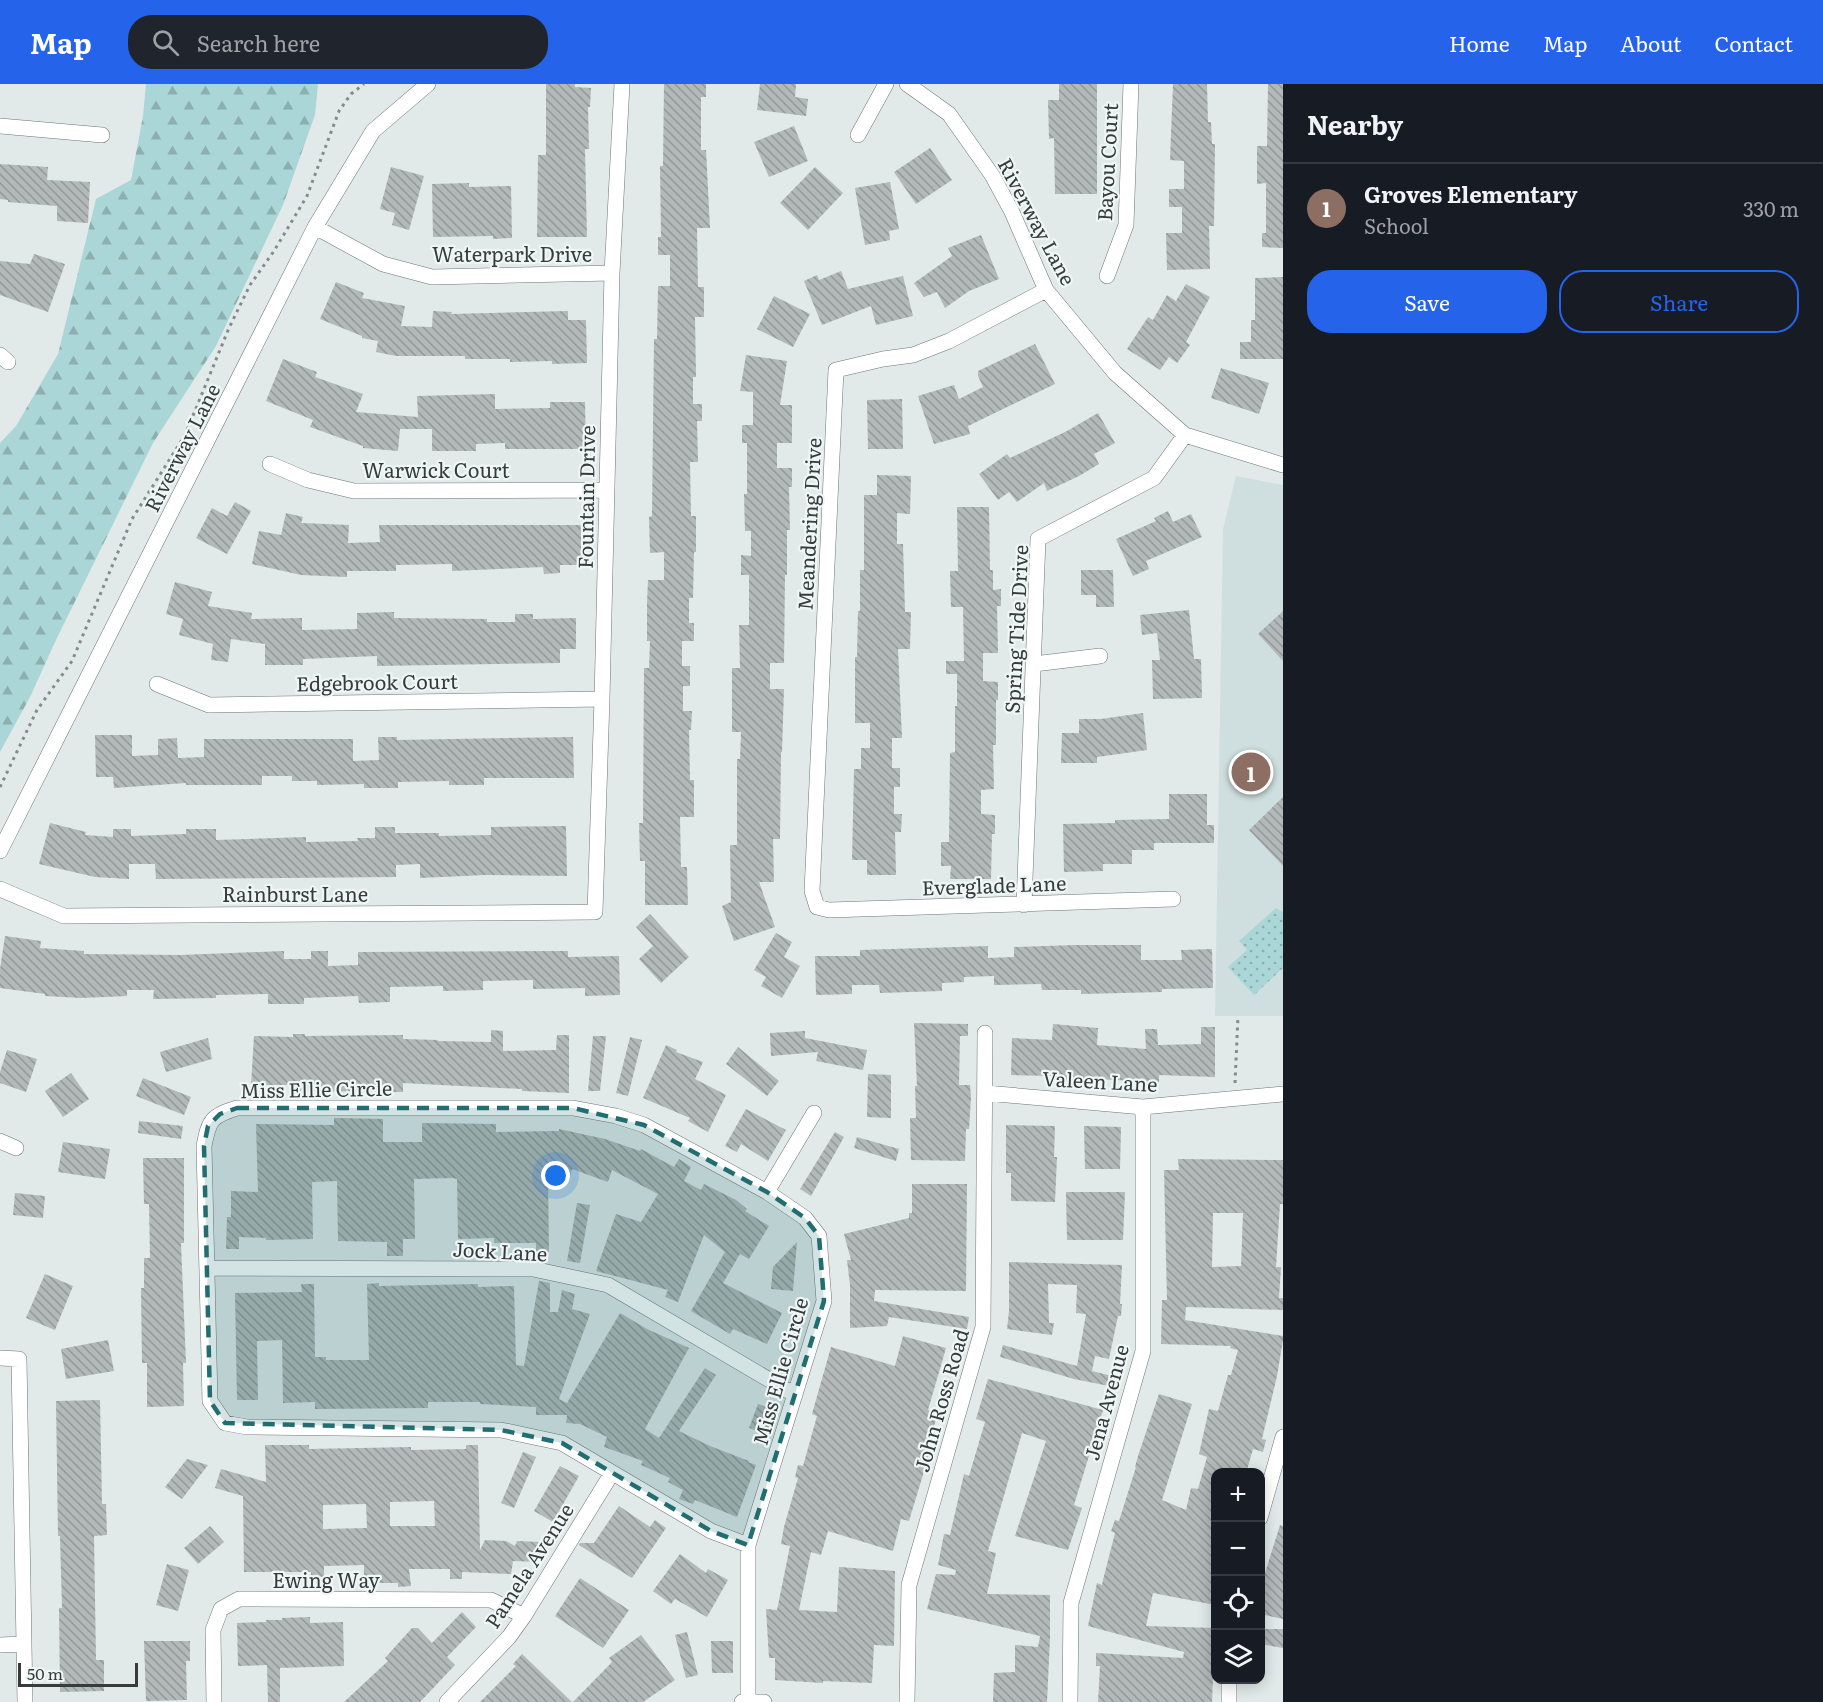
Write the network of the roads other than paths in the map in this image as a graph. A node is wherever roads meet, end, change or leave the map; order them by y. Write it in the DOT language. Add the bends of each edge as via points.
graph roads {
  1 [pos="428,84"];
  2 [pos="622,84"];
  3 [pos="886,84"];
  4 [pos="907,84"];
  5 [pos="1131,84"];
  6 [pos="0,126"];
  7 [pos="102,135"];
  8 [pos="858,135"];
  9 [pos="315,227"];
  10 [pos="612,273"];
  11 [pos="1107,276"];
  12 [pos="1046,290"];
  13 [pos="1185,435"];
  14 [pos="270,464"];
  15 [pos="1283,465"];
  16 [pos="606,490"];
  17 [pos="1101,656"];
  18 [pos="1034,664"];
  19 [pos="157,684"];
  20 [pos="602,699"];
  21 [pos="0,851"];
  22 [pos="0,889"];
  23 [pos="1173,899"];
  24 [pos="1024,905"];
  25 [pos="817,907"];
  26 [pos="595,912"];
  27 [pos="985,1034"];
  28 [pos="986,1093"];
  29 [pos="1283,1094"];
  30 [pos="1143,1107"];
  31 [pos="814,1113"];
  32 [pos="0,1142"];
  33 [pos="16,1148"];
  34 [pos="767,1192"];
  35 [pos="207,1268"];
  36 [pos="0,1358"];
  37 [pos="795,1395"];
  38 [pos="1283,1437"];
  39 [pos="612,1473"];
  40 [pos="1265,1500"];
  41 [pos="748,1545"];
  42 [pos="524,1616"];
  43 [pos="24,1644"];
  44 [pos="0,1645"];
  45 [pos="1229,1684"];
  46 [pos="748,1701"];
  47 [pos="25,1702"];
  48 [pos="214,1702"];
  49 [pos="447,1702"];
  50 [pos="742,1702"];
  51 [pos="764,1702"];
  52 [pos="907,1702"];
  53 [pos="1070,1702"];
  54 [pos="1229,1702"];
  1 -- 9 [label="street, Riverway Lane" via="373,131"];
  2 -- 10 [label="street, Fountain Drive"];
  3 -- 8 [label="street"];
  4 -- 12 [label="street, Riverway Lane" via="949,114 992,175"];
  5 -- 11 [label="street, Bayou Court" via="1126,225"];
  6 -- 7 [label="street"];
  9 -- 10 [label="street, Waterpark Drive" via="383,264 432,277"];
  9 -- 21 [label="street, Riverway Lane"];
  10 -- 16 [label="street, Fountain Drive"];
  12 -- 13 [label="street, Riverway Lane" via="1115,373"];
  12 -- 25 [label="street, Meandering Drive" via="949,341 913,355 836,370 812,891"];
  13 -- 15 [label="street, Riverway Lane"];
  13 -- 18 [label="street, Spring Tide Drive" via="1155,478 1038,538"];
  14 -- 16 [label="street, Warwick Court" via="308,480 354,491"];
  16 -- 20 [label="street, Fountain Drive"];
  17 -- 18 [label="street"];
  18 -- 24 [label="street, Spring Tide Drive"];
  19 -- 20 [label="street, Edgebrook Court" via="209,705"];
  20 -- 26 [label="street, Fountain Drive"];
  22 -- 26 [label="street, Rainburst Lane" via="64,916"];
  23 -- 24 [label="street, Everglade Lane"];
  24 -- 25 [label="street, Everglade Lane" via="829,910"];
  27 -- 28 [label="street, John Ross Road"];
  28 -- 30 [label="street, Valeen Lane"];
  28 -- 52 [label="street, John Ross Road" via="983,1327 909,1585"];
  29 -- 30 [label="street, Valeen Lane"];
  30 -- 53 [label="street, Jena Avenue" via="1143,1351 1071,1603"];
  31 -- 34 [label="street"];
  32 -- 33 [label="street"];
  34 -- 35 [label="street, Miss Ellie Circle" via="644,1125 573,1108 237,1108 220,1114 208,1125 204,1146"];
  34 -- 37 [label="street, Miss Ellie Circle" via="805,1218 819,1236 824,1301"];
  35 -- 37 [label="street, Jock Lane" via="533,1269 608,1285"];
  35 -- 39 [label="street, Miss Ellie Circle" via="210,1401 225,1423 247,1427 501,1430 562,1443"];
  36 -- 43 [label="street" via="19,1359"];
  37 -- 41 [label="street, Miss Ellie Circle"];
  38 -- 40 [label="street"];
  39 -- 41 [label="street, Miss Ellie Circle" via="711,1532"];
  39 -- 42 [label="street, Pamela Avenue"];
  41 -- 46 [label="street, Miss Ellie Circle"];
  42 -- 48 [label="street, Ewing Way" via="491,1600 239,1599 221,1609 213,1630"];
  42 -- 49 [label="street, Pamela Avenue"];
  43 -- 44 [label="street"];
  43 -- 47 [label="street"];
  45 -- 54 [label="street"];
  46 -- 50 [label="street"];
  46 -- 51 [label="street"];
}
